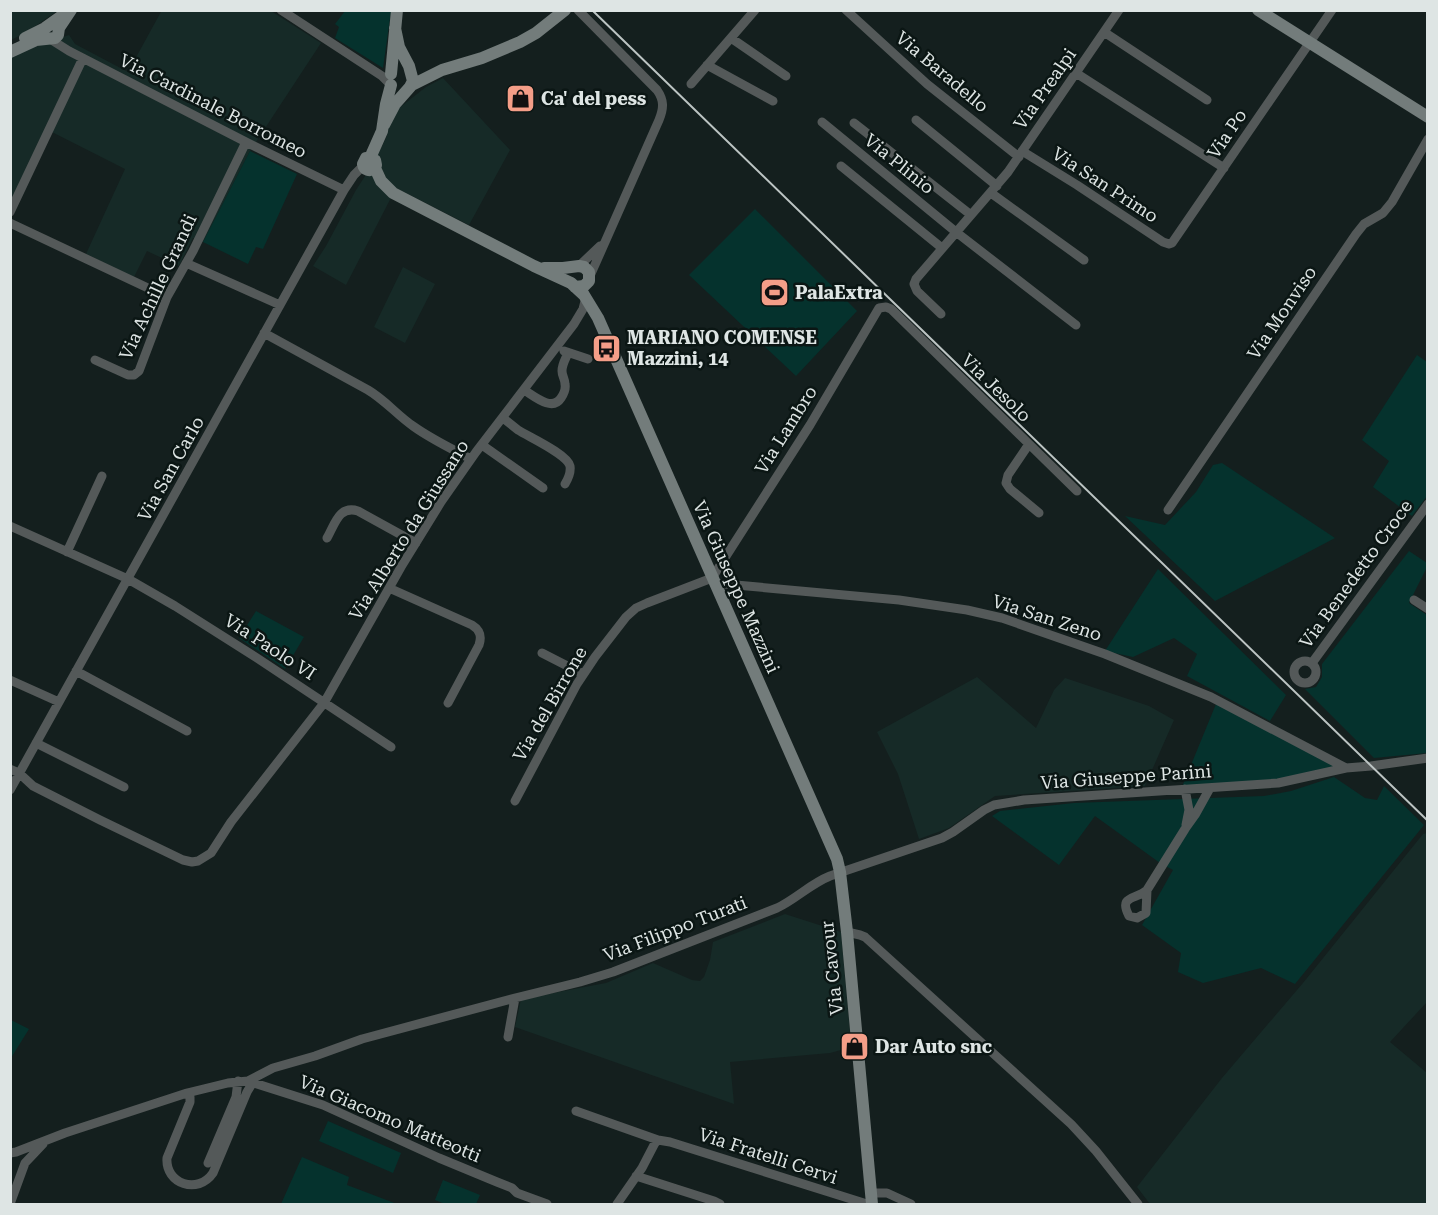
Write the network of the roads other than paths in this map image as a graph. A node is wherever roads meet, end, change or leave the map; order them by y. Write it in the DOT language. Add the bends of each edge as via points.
graph roads {
  1 [pos="71,10"];
  2 [pos="281,10"];
  3 [pos="397,10"];
  4 [pos="565,10"];
  5 [pos="578,10"];
  6 [pos="755,10"];
  7 [pos="846,10"];
  8 [pos="1119,10"];
  9 [pos="1258,10"];
  10 [pos="1332,10"];
  11 [pos="395,28"];
  12 [pos="52,32"];
  13 [pos="1104,32"];
  14 [pos="731,38"];
  15 [pos="1309,42"];
  16 [pos="10,45"];
  17 [pos="10,52"];
  18 [pos="83,58"];
  19 [pos="707,65"];
  20 [pos="410,70"];
  21 [pos="442,70"];
  22 [pos="1076,73"];
  23 [pos="786,76"];
  24 [pos="391,79"];
  25 [pos="690,84"];
  26 [pos="409,87"];
  27 [pos="1207,100"];
  28 [pos="773,101"];
  29 [pos="1427,116"];
  30 [pos="916,120"];
  31 [pos="822,122"];
  32 [pos="854,123"];
  33 [pos="384,125"];
  34 [pos="1428,139"];
  35 [pos="246,142"];
  36 [pos="1021,154"];
  37 [pos="369,164"];
  38 [pos="841,166"];
  39 [pos="1224,168"];
  40 [pos="994,189"];
  41 [pos="344,190"];
  42 [pos="10,212"];
  43 [pos="971,215"];
  44 [pos="10,223"];
  45 [pos="956,232"];
  46 [pos="605,240"];
  47 [pos="1170,243"];
  48 [pos="942,248"];
  49 [pos="1084,260"];
  50 [pos="186,263"];
  51 [pos="534,266"];
  52 [pos="578,266"];
  53 [pos="589,278"];
  54 [pos="573,285"];
  55 [pos="167,297"];
  56 [pos="586,297"];
  57 [pos="280,305"];
  58 [pos="891,309"];
  59 [pos="594,314"];
  60 [pos="941,314"];
  61 [pos="574,324"];
  62 [pos="1076,325"];
  63 [pos="264,333"];
  64 [pos="556,349"];
  65 [pos="568,352"];
  66 [pos="588,359"];
  67 [pos="95,360"];
  68 [pos="524,390"];
  69 [pos="503,418"];
  70 [pos="1029,444"];
  71 [pos="482,445"];
  72 [pos="471,459"];
  73 [pos="102,476"];
  74 [pos="565,484"];
  75 [pos="543,488"];
  76 [pos="1077,492"];
  77 [pos="1428,504"];
  78 [pos="1168,510"];
  79 [pos="1040,513"];
  80 [pos="10,526"];
  81 [pos="327,538"];
  82 [pos="416,543"];
  83 [pos="67,552"];
  84 [pos="128,579"];
  85 [pos="713,581"];
  86 [pos="389,588"];
  87 [pos="1414,600"];
  88 [pos="1428,609"];
  89 [pos="542,653"];
  90 [pos="1312,663"];
  91 [pos="76,672"];
  92 [pos="583,674"];
  93 [pos="10,680"];
  94 [pos="59,702"];
  95 [pos="324,703"];
  96 [pos="448,703"];
  97 [pos="187,731"];
  98 [pos="36,743"];
  99 [pos="391,747"];
  100 [pos="1428,758"];
  101 [pos="1346,768"];
  102 [pos="15,771"];
  103 [pos="124,787"];
  104 [pos="1210,788"];
  105 [pos="1185,789"];
  106 [pos="10,790"];
  107 [pos="514,801"];
  108 [pos="1185,829"];
  109 [pos="840,872"];
  110 [pos="1147,890"];
  111 [pos="847,932"];
  112 [pos="515,998"];
  113 [pos="508,1037"];
  114 [pos="238,1081"];
  115 [pos="250,1082"];
  116 [pos="187,1093"];
  117 [pos="576,1112"];
  118 [pos="658,1140"];
  119 [pos="45,1142"];
  120 [pos="13,1153"];
  121 [pos="208,1163"];
  122 [pos="23,1166"];
  123 [pos="10,1172"];
  124 [pos="636,1176"];
  125 [pos="10,1186"];
  126 [pos="870,1201"];
  127 [pos="11,1202"];
  128 [pos="547,1204"];
  129 [pos="617,1204"];
  130 [pos="720,1204"];
  131 [pos="911,1204"];
  132 [pos="1138,1204"];
  1 -- 12 [label="street"];
  2 -- 24 [label="street"];
  3 -- 11 [label="street"];
  4 -- 21 [label="street" via="520,42"];
  5 -- 46 [label="street" via="657,90 663,104"];
  6 -- 14 [label="street"];
  7 -- 36 [label="street, Via Baradello" via="927,84"];
  8 -- 13 [label="street, Via Prealpi"];
  9 -- 15 [label="street"];
  10 -- 15 [label="street, Via Po"];
  11 -- 20 [label="street"];
  11 -- 24 [label="street"];
  12 -- 16 [label="street"];
  12 -- 17 [label="street"];
  12 -- 18 [label="street, Via Cardinale Borromeo" via="69,51"];
  13 -- 22 [label="street, Via Prealpi"];
  13 -- 27 [label="street"];
  14 -- 19 [label="street"];
  14 -- 23 [label="street"];
  15 -- 29 [label="street"];
  15 -- 39 [label="street, Via Po"];
  18 -- 35 [label="street, Via Cardinale Borromeo"];
  18 -- 42 [label="street"];
  19 -- 25 [label="street"];
  19 -- 28 [label="street"];
  20 -- 21 [label="street"];
  20 -- 24 [label="street" via="393,70"];
  20 -- 26 [label="street" via="413,77"];
  21 -- 26 [label="street"];
  22 -- 36 [label="street, Via Prealpi"];
  22 -- 39 [label="street"];
  24 -- 26 [label="street" via="393,88 399,91"];
  24 -- 33 [label="street"];
  26 -- 33 [label="street"];
  30 -- 40 [label="street"];
  31 -- 45 [label="street, Via Plinio"];
  32 -- 43 [label="street"];
  33 -- 37 [label="street"];
  34 -- 78 [label="street, Via Monviso" via="1392,202 1359,230"];
  35 -- 41 [label="street, Via Cardinale Borromeo"];
  35 -- 50 [label="street, Via Achille Grandi"];
  36 -- 40 [label="street, Via Prealpi"];
  36 -- 47 [label="street, Via San Primo" via="1077,185 1162,242"];
  37 -- 41 [label="street, Via San Carlo"];
  37 -- 51 [label="street" via="393,193"];
  38 -- 48 [label="street"];
  39 -- 47 [label="street, Via Po"];
  40 -- 43 [label="street, Via Prealpi"];
  40 -- 49 [label="street"];
  41 -- 57 [label="street, Via San Carlo"];
  43 -- 45 [label="street, Via Prealpi"];
  44 -- 55 [label="street"];
  45 -- 48 [label="street, Via Prealpi"];
  45 -- 62 [label="street"];
  46 -- 52 [label="street"];
  46 -- 53 [label="street"];
  48 -- 60 [label="street, Via Prealpi" via="914,284"];
  50 -- 55 [label="street, Via Achille Grandi"];
  50 -- 57 [label="street"];
  51 -- 52 [label="street"];
  51 -- 54 [label="street"];
  52 -- 53 [label="street" via="587,270"];
  52 -- 54 [label="street" via="570,272"];
  53 -- 54 [label="street" via="584,286"];
  53 -- 59 [label="street, Via Giuseppe Mazzini"];
  54 -- 56 [label="street, Via Giuseppe Mazzini"];
  55 -- 67 [label="street, Via Achille Grandi" via="134,375"];
  56 -- 59 [label="street, Via Giuseppe Mazzini"];
  56 -- 61 [label="street, Via Alberto da Giussano"];
  57 -- 63 [label="street, Via San Carlo"];
  58 -- 70 [label="street, Via Jesolo"];
  58 -- 85 [label="street, Via Lambro" via="878,310"];
  59 -- 61 [label="street, Via Alberto da Giussano"];
  59 -- 85 [label="street, Via Giuseppe Mazzini"];
  61 -- 64 [label="street, Via Alberto da Giussano"];
  63 -- 72 [label="street" via="368,390 418,430"];
  63 -- 84 [label="street, Via San Carlo"];
  64 -- 65 [label="street"];
  64 -- 68 [label="street, Via Alberto da Giussano"];
  65 -- 66 [label="street"];
  65 -- 68 [label="street" via="562,370 565,387 558,402 546,403"];
  68 -- 69 [label="street, Via Alberto da Giussano"];
  69 -- 71 [label="street, Via Alberto da Giussano"];
  69 -- 74 [label="street" via="567,460 570,472"];
  70 -- 76 [label="street, Via Jesolo"];
  70 -- 79 [label="street" via="1006,483"];
  71 -- 72 [label="street, Via Alberto da Giussano"];
  71 -- 75 [label="street"];
  72 -- 82 [label="street, Via Alberto da Giussano"];
  73 -- 83 [label="street"];
  77 -- 90 [label="street, Via Benedetto Croce"];
  80 -- 83 [label="street, Via Paolo VI"];
  81 -- 82 [label="street" via="348,509"];
  82 -- 86 [label="street, Via Alberto da Giussano"];
  83 -- 84 [label="street, Via Paolo VI"];
  84 -- 91 [label="street, Via San Carlo"];
  84 -- 95 [label="street, Via Paolo VI"];
  85 -- 92 [label="street, Via del Birrone" via="632,611"];
  85 -- 101 [label="street, Via San Zeno" via="899,600 1002,618 1211,697"];
  85 -- 109 [label="street, Via Giuseppe Mazzini"];
  86 -- 95 [label="street, Via Alberto da Giussano"];
  86 -- 96 [label="street" via="479,630 480,643"];
  87 -- 88 [label="street"];
  89 -- 92 [label="street"];
  91 -- 94 [label="street, Via San Carlo"];
  91 -- 97 [label="street"];
  92 -- 107 [label="street, Via del Birrone"];
  93 -- 94 [label="street"];
  94 -- 98 [label="street, Via San Carlo"];
  95 -- 99 [label="street, Via Paolo VI"];
  95 -- 102 [label="street, Via Alberto da Giussano" via="211,853 197,862 183,860 100,820 33,786"];
  98 -- 102 [label="street, Via San Carlo"];
  98 -- 103 [label="street"];
  100 -- 101 [label="street, Via Giuseppe Parini"];
  101 -- 104 [label="street, Via Giuseppe Parini" via="1283,783"];
  102 -- 106 [label="street, Via San Carlo"];
  104 -- 105 [label="street, Via Giuseppe Parini"];
  104 -- 108 [label="street"];
  105 -- 108 [label="street" via="1189,810"];
  105 -- 109 [label="street, Via Giuseppe Parini" via="1002,802 986,808 942,838"];
  108 -- 110 [label="street"];
  109 -- 111 [label="street, Via Cavour"];
  109 -- 112 [label="street, Via Filippo Turati" via="777,908 624,968"];
  111 -- 126 [label="street, Via Cavour"];
  111 -- 132 [label="street" via="865,938 1071,1124"];
  112 -- 113 [label="street"];
  112 -- 115 [label="street, Via Filippo Turati" via="362,1039 273,1068"];
  114 -- 115 [label="street, Via Giacomo Matteotti"];
  114 -- 116 [label="street, Via Giacomo Matteotti"];
  114 -- 121 [label="street" via="236,1097"];
  115 -- 116 [label="street" via="213,1173 198,1185 178,1181 166,1164 190,1102"];
  115 -- 128 [label="street, Via Giacomo Matteotti" via="322,1105 512,1188 517,1198"];
  116 -- 119 [label="street, Via Giacomo Matteotti"];
  117 -- 118 [label="street, Via Fratelli Cervi"];
  118 -- 124 [label="street"];
  118 -- 126 [label="street, Via Fratelli Cervi"];
  119 -- 120 [label="street, Via Giacomo Matteotti"];
  119 -- 122 [label="street, Via Giacomo Matteotti"];
  120 -- 122 [label="street" via="22,1156"];
  122 -- 123 [label="street" via="16,1173"];
  122 -- 127 [label="street"];
  124 -- 129 [label="street"];
  124 -- 130 [label="street"];
  125 -- 127 [label="street"];
  126 -- 131 [label="street, Via Fratelli Cervi" via="887,1192"];
}
